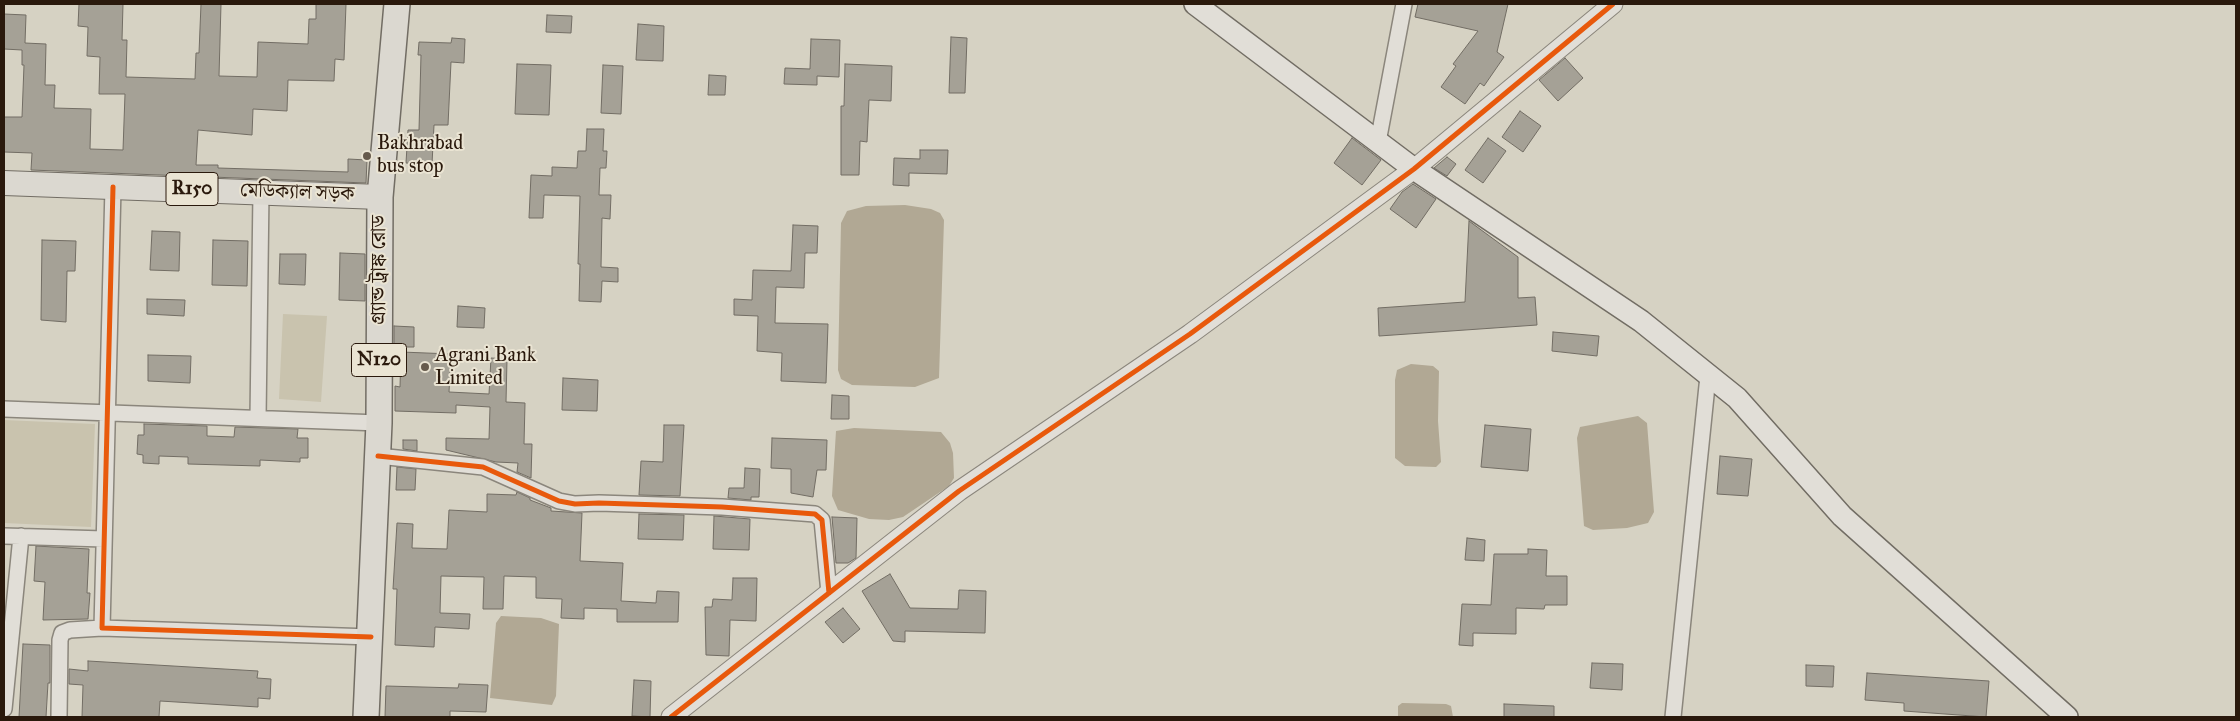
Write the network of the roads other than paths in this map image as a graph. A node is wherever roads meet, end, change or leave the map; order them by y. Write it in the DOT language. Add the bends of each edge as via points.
graph roads {
  1 [pos="397,4"];
  2 [pos="1195,4"];
  3 [pos="1404,4"];
  4 [pos="1613,4"];
  5 [pos="1378,142"];
  6 [pos="1414,169"];
  7 [pos="4,183"];
  8 [pos="113,187"];
  9 [pos="261,192"];
  10 [pos="380,197"];
  11 [pos="1708,376"];
  12 [pos="4,409"];
  13 [pos="107,413"];
  14 [pos="258,418"];
  15 [pos="379,423"];
  16 [pos="378,456"];
  17 [pos="4,536"];
  18 [pos="21,536"];
  19 [pos="104,539"];
  20 [pos="829,593"];
  21 [pos="102,628"];
  22 [pos="371,637"];
  23 [pos="4,709"];
  24 [pos="59,717"];
  25 [pos="366,717"];
  26 [pos="671,717"];
  27 [pos="1673,717"];
  28 [pos="2067,717"];
  1 -- 10 [label="highway, গ্র্যান্ড ট্রাঙ্ক রোড / N120"];
  2 -- 5 [label="main road"];
  3 -- 5 [label="street"];
  4 -- 6 [label="street"];
  5 -- 6 [label="main road"];
  6 -- 11 [label="main road" via="1641,322"];
  6 -- 20 [label="street" via="1190,334 959,491"];
  7 -- 8 [label="main road, মেডিক্যাল সড়ক / R150"];
  8 -- 9 [label="main road, মেডিক্যাল সড়ক / R150"];
  8 -- 13 [label="street"];
  9 -- 10 [label="main road, মেডিক্যাল সড়ক / R150"];
  9 -- 14 [label="street"];
  10 -- 15 [label="highway, গ্র্যান্ড ট্রাঙ্ক রোড / N120"];
  11 -- 27 [label="street"];
  11 -- 28 [label="main road" via="1737,398 1842,516"];
  12 -- 13 [label="street"];
  13 -- 14 [label="street"];
  13 -- 19 [label="street"];
  14 -- 15 [label="street"];
  15 -- 16 [label="highway, গ্র্যান্ড ট্রাঙ্ক রোড / N120"];
  16 -- 20 [label="street" via="483,468 559,501 575,504 713,507 815,514 822,520"];
  16 -- 22 [label="highway, গ্র্যান্ড ট্রাঙ্ক রোড / N120"];
  17 -- 18 [label="street"];
  18 -- 19 [label="street"];
  18 -- 23 [label="street"];
  19 -- 21 [label="street"];
  20 -- 26 [label="street"];
  21 -- 22 [label="street"];
  21 -- 24 [label="street" via="62,633"];
  22 -- 25 [label="highway, গ্র্যান্ড ট্রাঙ্ক রোড / N120"];
}
